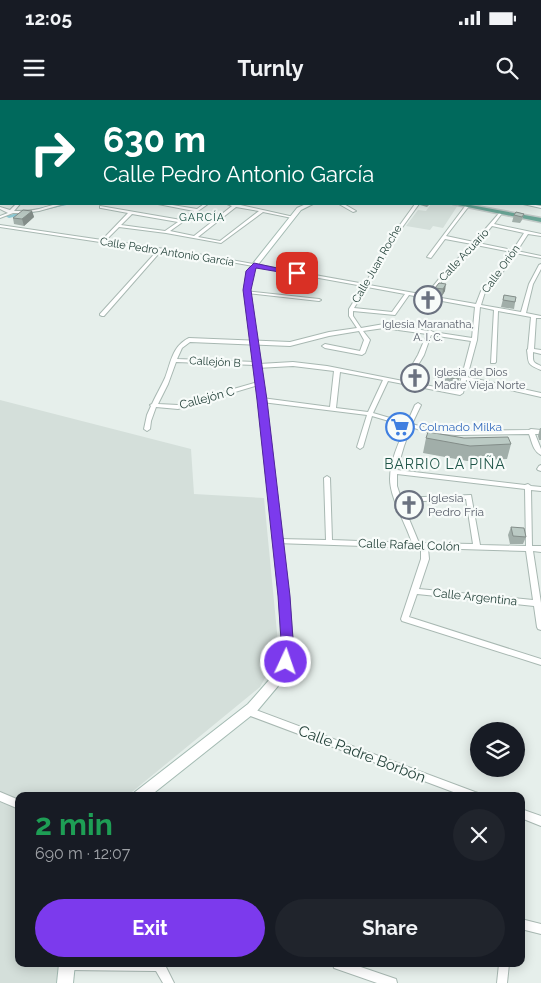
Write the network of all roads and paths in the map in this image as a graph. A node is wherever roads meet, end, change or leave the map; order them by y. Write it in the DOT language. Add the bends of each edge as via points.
graph roads {
  1 [pos="17,205"];
  2 [pos="45,205"];
  3 [pos="58,205"];
  4 [pos="166,205"];
  5 [pos="204,205"];
  6 [pos="236,205"];
  7 [pos="308,205"];
  8 [pos="343,205"];
  9 [pos="415,205"];
  10 [pos="462,205"];
  11 [pos="467,206"];
  12 [pos="102,207"];
  13 [pos="0,208"];
  14 [pos="40,209"];
  15 [pos="196,210"];
  16 [pos="262,211"];
  17 [pos="354,211"];
  18 [pos="131,212"];
  19 [pos="501,212"];
  20 [pos="10,213"];
  21 [pos="0,218"];
  22 [pos="292,218"];
  23 [pos="541,220"];
  24 [pos="181,221"];
  25 [pos="492,225"];
  26 [pos="0,226"];
  27 [pos="118,226"];
  28 [pos="166,232"];
  29 [pos="526,232"];
  30 [pos="541,235"];
  31 [pos="195,237"];
  32 [pos="443,237"];
  33 [pos="102,242"];
  34 [pos="476,244"];
  35 [pos="160,250"];
  36 [pos="514,252"];
  37 [pos="429,257"];
  38 [pos="541,257"];
  39 [pos="254,265"];
  40 [pos="541,265"];
  41 [pos="365,286"];
  42 [pos="247,292"];
  43 [pos="408,293"];
  44 [pos="427,297"];
  45 [pos="320,300"];
  46 [pos="478,306"];
  47 [pos="350,309"];
  48 [pos="496,310"];
  49 [pos="523,314"];
  50 [pos="102,315"];
  51 [pos="534,316"];
  52 [pos="541,317"];
  53 [pos="360,328"];
  54 [pos="430,332"];
  55 [pos="474,340"];
  56 [pos="254,343"];
  57 [pos="325,346"];
  58 [pos="530,350"];
  59 [pos="541,352"];
  60 [pos="173,360"];
  61 [pos="493,362"];
  62 [pos="257,365"];
  63 [pos="541,368"];
  64 [pos="337,370"];
  65 [pos="465,378"];
  66 [pos="386,379"];
  67 [pos="260,383"];
  68 [pos="404,383"];
  69 [pos="541,395"];
  70 [pos="262,400"];
  71 [pos="153,405"];
  72 [pos="418,405"];
  73 [pos="333,409"];
  74 [pos="370,414"];
  75 [pos="408,424"];
  76 [pos="147,429"];
  77 [pos="531,431"];
  78 [pos="541,432"];
  79 [pos="360,446"];
  80 [pos="541,452"];
  81 [pos="394,472"];
  82 [pos="327,478"];
  83 [pos="528,486"];
  84 [pos="541,489"];
  85 [pos="400,500"];
  86 [pos="278,541"];
  87 [pos="329,542"];
  88 [pos="420,545"];
  89 [pos="477,546"];
  90 [pos="529,548"];
  91 [pos="541,549"];
  92 [pos="414,591"];
  93 [pos="537,603"];
  94 [pos="541,627"];
  95 [pos="541,662"];
  96 [pos="248,711"];
  97 [pos="145,792"];
  98 [pos="464,792"];
  99 [pos="0,796"];
  100 [pos="15,803"];
  101 [pos="525,815"];
  102 [pos="541,821"];
  103 [pos="525,925"];
  104 [pos="541,929"];
  105 [pos="67,967"];
  106 [pos="161,967"];
  107 [pos="347,967"];
  108 [pos="504,967"];
  109 [pos="65,983"];
  110 [pos="169,983"];
  111 [pos="392,983"];
  112 [pos="502,983"];
  1 -- 20 [label="street"];
  2 -- 14 [label="street"];
  3 -- 14 [label="street"];
  4 -- 15 [label="street"];
  5 -- 15 [label="street"];
  6 -- 16 [label="street"];
  6 -- 31 [label="street"];
  7 -- 22 [label="main road" via="299,209"];
  8 -- 17 [label="street"];
  9 -- 41 [label="street, Calle Juan Roche" via="400,224"];
  10 -- 11 [label="main road"];
  11 -- 19 [label="main road"];
  11 -- 32 [label="street"];
  12 -- 18 [label="street"];
  13 -- 20 [label="street"];
  14 -- 20 [label="street"];
  15 -- 24 [label="street"];
  16 -- 22 [label="street"];
  16 -- 31 [label="street" via="222,241"];
  18 -- 24 [label="street"];
  18 -- 27 [label="street"];
  19 -- 23 [label="main road"];
  19 -- 25 [label="street, Calle Acuario"];
  20 -- 21 [label="street"];
  22 -- 39 [label="main road"];
  24 -- 28 [label="street"];
  25 -- 29 [label="street"];
  25 -- 34 [label="street, Calle Acuario"];
  26 -- 33 [label="street, Calle Pedro Antonio García"];
  27 -- 28 [label="street"];
  27 -- 33 [label="street"];
  28 -- 31 [label="street"];
  29 -- 30 [label="street"];
  29 -- 36 [label="street, Calle Orión"];
  32 -- 34 [label="street"];
  32 -- 37 [label="street"];
  33 -- 35 [label="street, Calle Pedro Antonio García"];
  34 -- 36 [label="street"];
  34 -- 44 [label="street, Calle Acuario"];
  35 -- 39 [label="street, Calle Pedro Antonio García"];
  35 -- 50 [label="street"];
  36 -- 38 [label="street"];
  36 -- 46 [label="street, Calle Orión" via="491,286 483,290"];
  39 -- 41 [label="street, Calle Pedro Antonio García"];
  39 -- 42 [label="main road"];
  40 -- 49 [label="street" via="531,284"];
  41 -- 43 [label="street, Calle Pedro Antonio García"];
  41 -- 47 [label="street, Calle Juan Roche"];
  42 -- 45 [label="street"];
  42 -- 56 [label="main road"];
  43 -- 44 [label="street, Calle Pedro Antonio García"];
  43 -- 47 [label="street" via="393,314"];
  44 -- 46 [label="street, Calle Pedro Antonio García"];
  46 -- 48 [label="street, Calle Pedro Antonio García"];
  46 -- 55 [label="street"];
  47 -- 53 [label="street, Calle Juan Roche"];
  48 -- 49 [label="street, Calle Pedro Antonio García"];
  48 -- 61 [label="street"];
  49 -- 51 [label="street, Calle Pedro Antonio García"];
  51 -- 52 [label="street, Calle Pedro Antonio García"];
  51 -- 58 [label="street"];
  53 -- 54 [label="street" via="384,326"];
  53 -- 56 [label="street" via="290,344"];
  53 -- 57 [label="street, Calle Juan Roche" via="367,340 362,353"];
  54 -- 55 [label="street"];
  54 -- 68 [label="street"];
  55 -- 65 [label="street"];
  56 -- 60 [label="street" via="191,339 185,342"];
  56 -- 62 [label="main road"];
  58 -- 59 [label="street"];
  58 -- 63 [label="street" via="531,362"];
  60 -- 62 [label="street, Callejón B"];
  60 -- 71 [label="street"];
  62 -- 64 [label="street, Callejón B" via="293,364"];
  62 -- 67 [label="main road"];
  64 -- 66 [label="street, Callejón B"];
  64 -- 73 [label="street"];
  65 -- 68 [label="street, Callejón B" via="460,393"];
  65 -- 69 [label="street"];
  66 -- 68 [label="street, Callejón B"];
  66 -- 74 [label="street"];
  67 -- 70 [label="main road"];
  67 -- 71 [label="street, Callejón C" via="178,407"];
  70 -- 73 [label="street"];
  70 -- 86 [label="main road"];
  71 -- 76 [label="street"];
  72 -- 75 [label="street"];
  73 -- 74 [label="street"];
  74 -- 75 [label="street"];
  74 -- 79 [label="street"];
  75 -- 77 [label="street" via="430,432 464,435"];
  75 -- 81 [label="street"];
  77 -- 78 [label="street"];
  77 -- 80 [label="street"];
  81 -- 83 [label="street"];
  81 -- 85 [label="street" via="393,485"];
  82 -- 87 [label="street"];
  83 -- 84 [label="street"];
  83 -- 90 [label="street"];
  85 -- 88 [label="street"];
  85 -- 89 [label="street" via="469,497"];
  86 -- 87 [label="street, Calle Rafael Colón"];
  86 -- 96 [label="main road" via="288,654 273,684"];
  87 -- 88 [label="street, Calle Rafael Colón"];
  88 -- 89 [label="street, Calle Rafael Colón"];
  88 -- 92 [label="street" via="425,559"];
  89 -- 90 [label="street, Calle Rafael Colón"];
  90 -- 91 [label="street, Calle Rafael Colón"];
  90 -- 93 [label="street"];
  92 -- 93 [label="street, Calle Argentina"];
  92 -- 95 [label="street" via="405,619"];
  93 -- 94 [label="street"];
  96 -- 97 [label="main road"];
  96 -- 98 [label="street, Calle Padre Borbón"];
  99 -- 100 [label="street"];
  101 -- 102 [label="street"];
  103 -- 104 [label="street"];
  105 -- 109 [label="main road"];
  106 -- 110 [label="street"];
  107 -- 111 [label="street"];
  108 -- 112 [label="street"];
}
